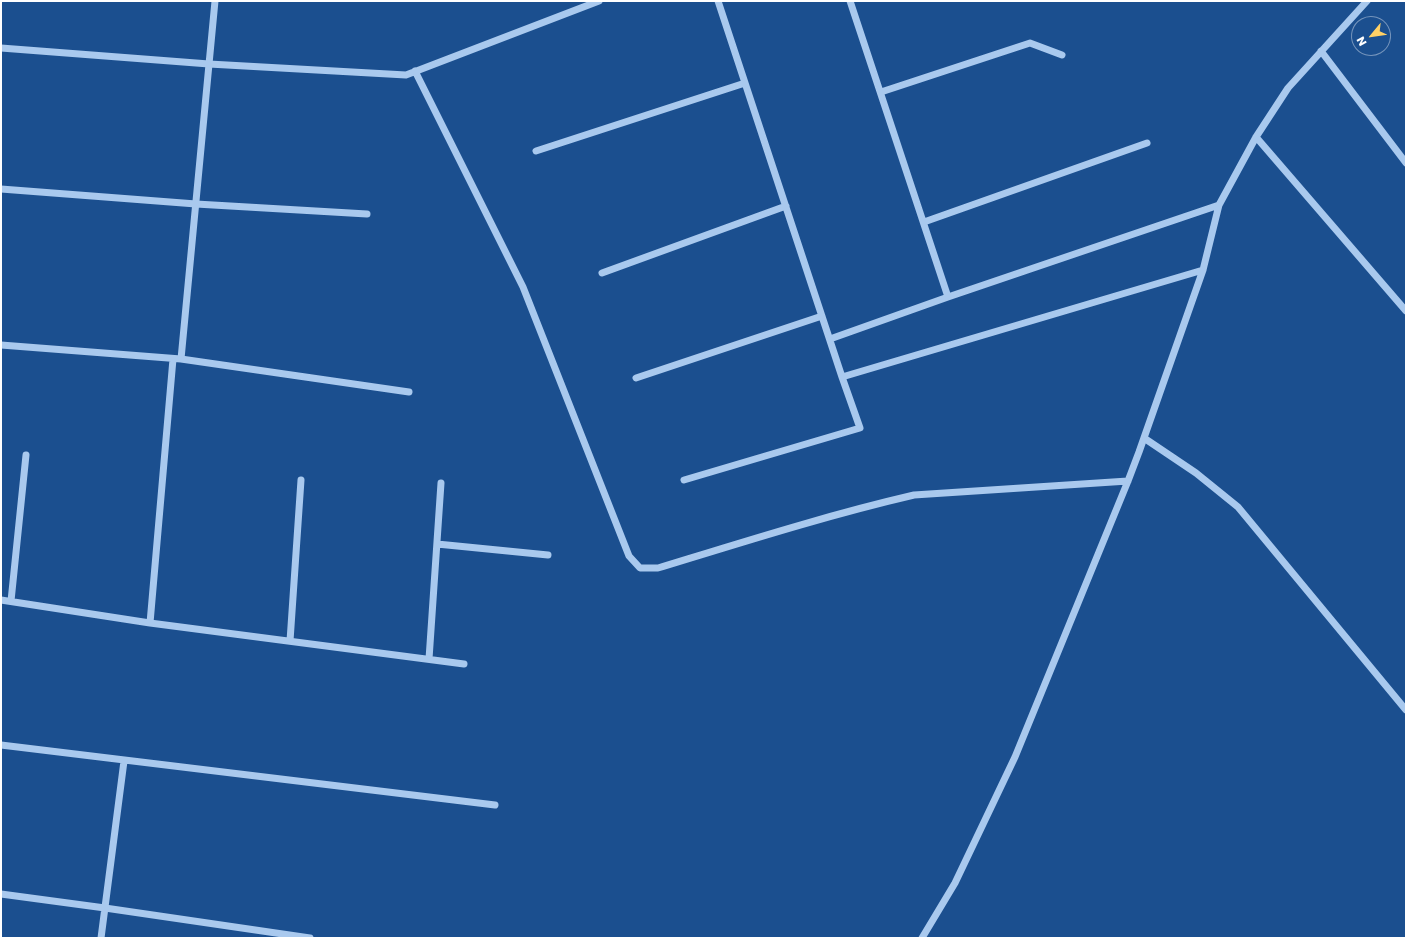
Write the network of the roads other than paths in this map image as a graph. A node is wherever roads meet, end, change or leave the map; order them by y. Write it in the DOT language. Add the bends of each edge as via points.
graph roads {
  1 [pos="215,1"];
  2 [pos="599,1"];
  3 [pos="718,1"];
  4 [pos="850,1"];
  5 [pos="1367,1"];
  6 [pos="1,48"];
  7 [pos="1321,51"];
  8 [pos="1062,55"];
  9 [pos="209,64"];
  10 [pos="415,71"];
  11 [pos="745,82"];
  12 [pos="880,92"];
  13 [pos="1256,137"];
  14 [pos="1147,143"];
  15 [pos="536,151"];
  16 [pos="1406,163"];
  17 [pos="1,189"];
  18 [pos="196,204"];
  19 [pos="1219,205"];
  20 [pos="786,206"];
  21 [pos="367,214"];
  22 [pos="924,222"];
  23 [pos="1203,270"];
  24 [pos="602,272"];
  25 [pos="948,297"];
  26 [pos="1406,311"];
  27 [pos="822,316"];
  28 [pos="830,339"];
  29 [pos="1,345"];
  30 [pos="177,359"];
  31 [pos="842,377"];
  32 [pos="636,378"];
  33 [pos="409,392"];
  34 [pos="1144,438"];
  35 [pos="26,455"];
  36 [pos="301,480"];
  37 [pos="684,480"];
  38 [pos="1128,481"];
  39 [pos="441,482"];
  40 [pos="437,544"];
  41 [pos="548,554"];
  42 [pos="1,600"];
  43 [pos="10,601"];
  44 [pos="150,623"];
  45 [pos="290,641"];
  46 [pos="429,659"];
  47 [pos="464,664"];
  48 [pos="1406,710"];
  49 [pos="1,745"];
  50 [pos="124,761"];
  51 [pos="495,805"];
  52 [pos="1,894"];
  53 [pos="105,908"];
  54 [pos="101,938"];
  55 [pos="310,938"];
  56 [pos="922,938"];
  1 -- 9 [label="street"];
  2 -- 10 [label="street"];
  3 -- 11 [label="street"];
  4 -- 12 [label="street"];
  5 -- 7 [label="street"];
  6 -- 9 [label="street"];
  7 -- 13 [label="street" via="1288,88"];
  7 -- 16 [label="street"];
  8 -- 12 [label="street" via="1030,43"];
  9 -- 10 [label="street" via="406,74"];
  9 -- 18 [label="street"];
  10 -- 38 [label="street" via="523,287 629,556 640,568 658,568 884,501 914,495"];
  11 -- 15 [label="street"];
  11 -- 20 [label="street"];
  12 -- 22 [label="street"];
  13 -- 19 [label="street"];
  13 -- 26 [label="street"];
  14 -- 22 [label="street"];
  17 -- 18 [label="street"];
  18 -- 21 [label="street"];
  18 -- 30 [label="street"];
  19 -- 23 [label="street"];
  19 -- 25 [label="street"];
  20 -- 24 [label="street"];
  20 -- 27 [label="street"];
  22 -- 25 [label="street"];
  23 -- 31 [label="street"];
  23 -- 34 [label="street"];
  25 -- 28 [label="street"];
  27 -- 28 [label="street"];
  27 -- 32 [label="street"];
  28 -- 31 [label="street"];
  29 -- 30 [label="street"];
  30 -- 33 [label="street"];
  30 -- 44 [label="street"];
  31 -- 37 [label="street" via="860,428"];
  34 -- 38 [label="street"];
  34 -- 48 [label="street" via="1196,473 1238,507"];
  35 -- 43 [label="street"];
  36 -- 45 [label="street"];
  38 -- 56 [label="street" via="1016,757 955,883"];
  39 -- 40 [label="street"];
  40 -- 41 [label="street"];
  40 -- 46 [label="street"];
  42 -- 43 [label="street"];
  43 -- 44 [label="street"];
  44 -- 45 [label="street"];
  45 -- 46 [label="street"];
  46 -- 47 [label="street"];
  49 -- 50 [label="street"];
  50 -- 51 [label="street"];
  50 -- 53 [label="street"];
  52 -- 53 [label="street"];
  53 -- 54 [label="street"];
  53 -- 55 [label="street"];
}
